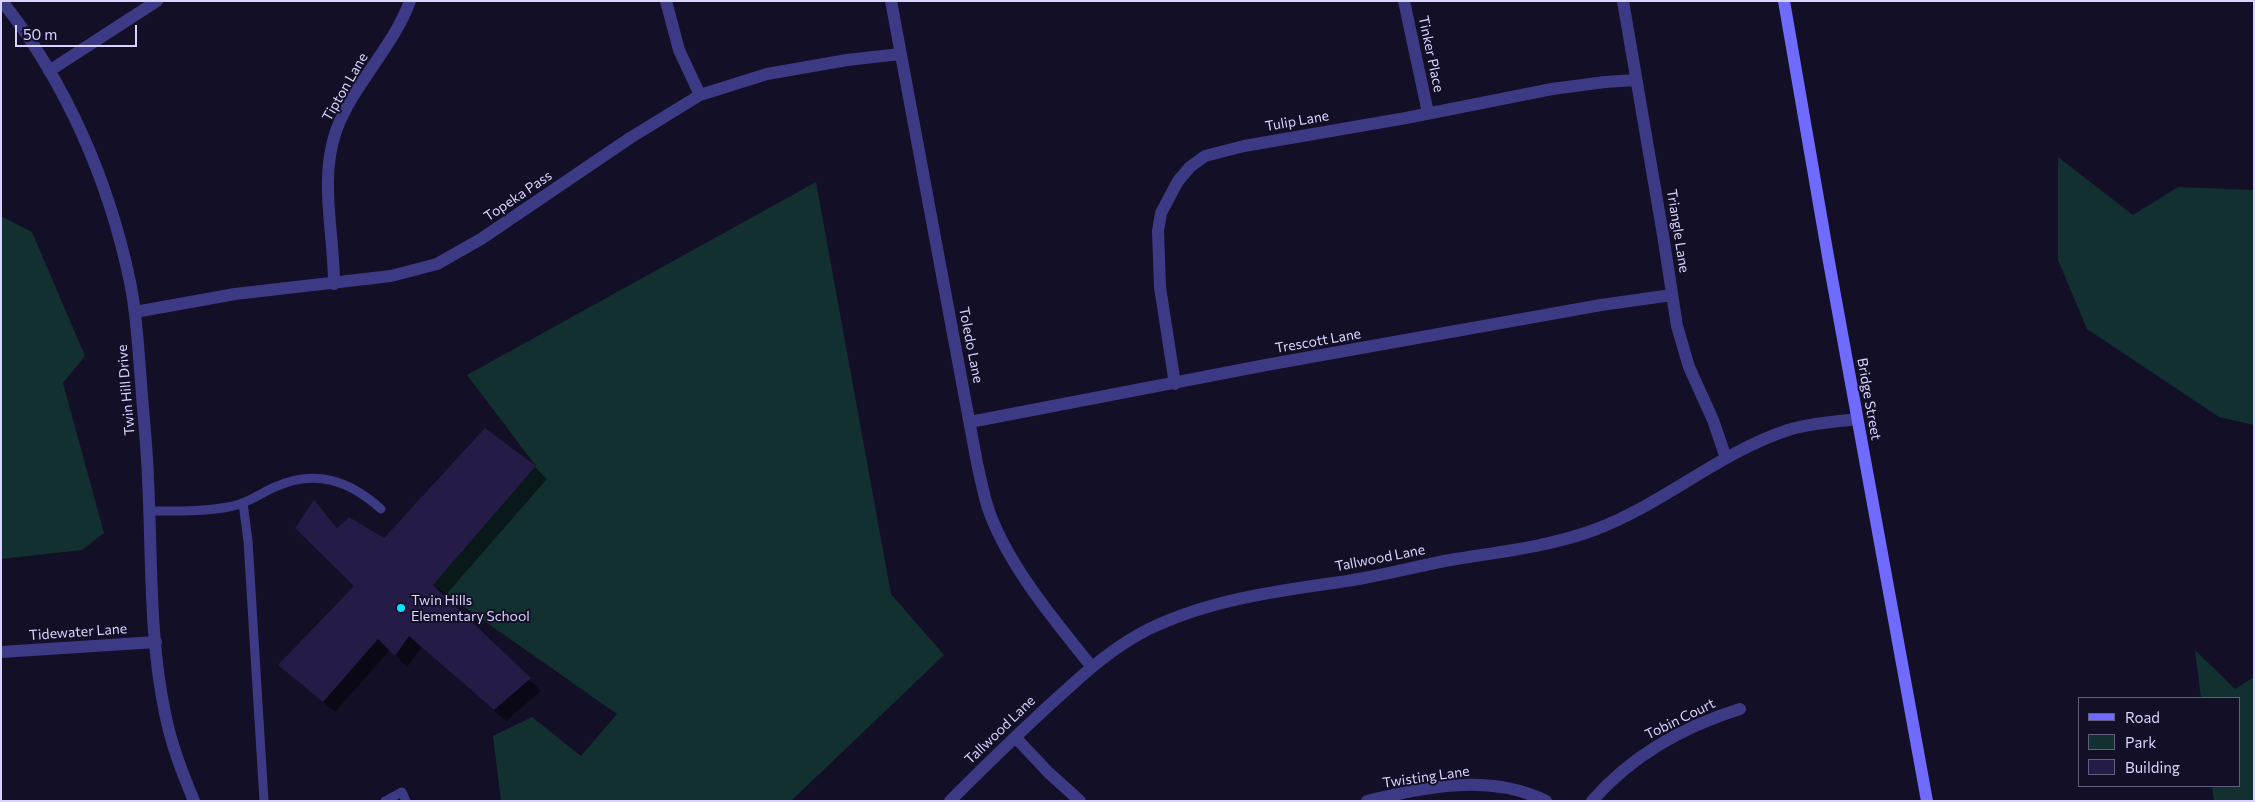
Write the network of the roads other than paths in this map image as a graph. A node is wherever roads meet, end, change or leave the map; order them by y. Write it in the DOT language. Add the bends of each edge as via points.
graph roads {
  1 [pos="2,1"];
  2 [pos="157,1"];
  3 [pos="410,1"];
  4 [pos="666,1"];
  5 [pos="891,1"];
  6 [pos="1404,1"];
  7 [pos="1623,1"];
  8 [pos="1784,1"];
  9 [pos="900,54"];
  10 [pos="49,71"];
  11 [pos="1636,80"];
  12 [pos="700,95"];
  13 [pos="1428,113"];
  14 [pos="334,284"];
  15 [pos="1672,295"];
  16 [pos="135,312"];
  17 [pos="1176,384"];
  18 [pos="1858,419"];
  19 [pos="970,422"];
  20 [pos="1726,458"];
  21 [pos="243,504"];
  22 [pos="381,509"];
  23 [pos="148,511"];
  24 [pos="156,642"];
  25 [pos="1,652"];
  26 [pos="1091,666"];
  27 [pos="1740,708"];
  28 [pos="1015,737"];
  29 [pos="194,801"];
  30 [pos="264,801"];
  31 [pos="385,801"];
  32 [pos="406,801"];
  33 [pos="950,801"];
  34 [pos="1080,801"];
  35 [pos="1367,801"];
  36 [pos="1546,801"];
  37 [pos="1592,801"];
  38 [pos="1927,801"];
  1 -- 10 [label="street, Twin Hill Drive"];
  2 -- 10 [label="street"];
  3 -- 14 [label="street, Tipton Lane" via="397,31 346,110 331,148 328,197"];
  4 -- 12 [label="street" via="679,50"];
  5 -- 9 [label="street, Toledo Lane"];
  6 -- 13 [label="street, Tinker Place"];
  7 -- 11 [label="street, Triangle Lane"];
  8 -- 18 [label="main road, Bridge Street"];
  9 -- 12 [label="street, Topeka Pass" via="767,74"];
  9 -- 19 [label="street, Toledo Lane"];
  10 -- 16 [label="street, Twin Hill Drive" via="78,125 102,182 123,249"];
  11 -- 13 [label="street, Tulip Lane" via="1552,89"];
  11 -- 15 [label="street, Triangle Lane"];
  12 -- 14 [label="street, Topeka Pass" via="630,138 481,239 437,264 391,276"];
  13 -- 17 [label="street, Tulip Lane" via="1244,146 1205,156 1190,167 1168,197 1158,231 1160,287"];
  14 -- 16 [label="street, Topeka Pass" via="235,294"];
  15 -- 17 [label="street, Trescott Lane" via="1476,327"];
  15 -- 20 [label="street, Triangle Lane" via="1682,348"];
  16 -- 23 [label="street, Twin Hill Drive"];
  17 -- 19 [label="street, Trescott Lane"];
  18 -- 20 [label="street, Tallwood Lane" via="1795,428"];
  18 -- 38 [label="main road, Bridge Street"];
  19 -- 26 [label="street, Toledo Lane" via="982,489 1000,536 1024,576"];
  20 -- 26 [label="street, Tallwood Lane" via="1642,508 1592,531 1537,545 1222,603 1149,629"];
  21 -- 22 [label="lane" via="276,486 305,477 326,479 352,488"];
  21 -- 23 [label="lane"];
  21 -- 30 [label="lane"];
  23 -- 24 [label="street, Twin Hill Drive"];
  24 -- 25 [label="street, Tidewater Lane"];
  24 -- 29 [label="street, Twin Hill Drive" via="164,712 172,744"];
  26 -- 28 [label="street, Tallwood Lane"];
  27 -- 37 [label="street, Tobin Court" via="1672,736 1640,756"];
  28 -- 33 [label="street, Tallwood Lane"];
  28 -- 34 [label="street"];
  31 -- 32 [label="lane" via="402,792"];
  35 -- 36 [label="street, Twisting Lane" via="1440,787 1487,784 1510,787"];
}
